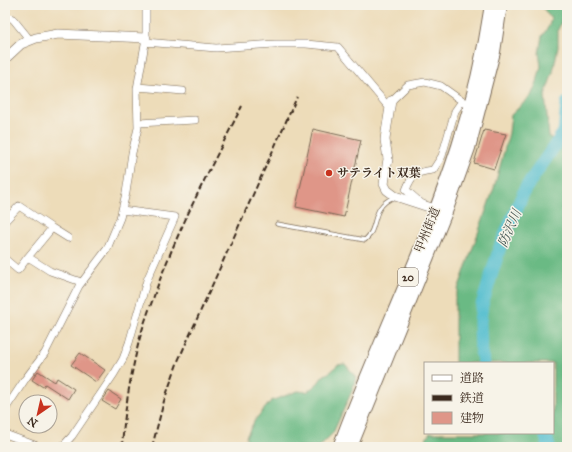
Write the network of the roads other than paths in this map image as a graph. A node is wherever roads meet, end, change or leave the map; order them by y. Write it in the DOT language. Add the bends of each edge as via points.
graph roads {
  1 [pos="146,5"];
  2 [pos="491,5"];
  3 [pos="501,5"];
  4 [pos="5,16"];
  5 [pos="30,40"];
  6 [pos="146,40"];
  7 [pos="5,59"];
  8 [pos="138,86"];
  9 [pos="183,91"];
  10 [pos="391,101"];
  11 [pos="466,103"];
  12 [pos="195,120"];
  13 [pos="138,123"];
  14 [pos="395,196"];
  15 [pos="435,209"];
  16 [pos="122,210"];
  17 [pos="7,216"];
  18 [pos="277,224"];
  19 [pos="52,228"];
  20 [pos="68,238"];
  21 [pos="28,258"];
  22 [pos="5,259"];
  23 [pos="81,282"];
  24 [pos="5,411"];
  25 [pos="5,434"];
  26 [pos="40,447"];
  27 [pos="62,447"];
  28 [pos="339,447"];
  29 [pos="351,447"];
  1 -- 6 [label="street"];
  2 -- 11 [label="highway, 甲州街道 / 20" via="483,53"];
  3 -- 15 [label="highway, 甲州街道 / 20" via="494,52 469,148"];
  4 -- 5 [label="street" via="13,19"];
  5 -- 6 [label="street" via="58,34"];
  5 -- 7 [label="street" via="21,44"];
  6 -- 8 [label="street"];
  6 -- 10 [label="street" via="216,48 275,44 338,47 387,105"];
  8 -- 9 [label="street"];
  8 -- 13 [label="street"];
  10 -- 11 [label="street" via="408,85 425,82 441,86"];
  10 -- 14 [label="street" via="385,140 388,159 384,184"];
  11 -- 15 [label="highway, 甲州街道 / 20" via="458,146"];
  11 -- 15 [label="street" via="454,111 442,156 433,170 420,172 410,180 406,190"];
  12 -- 13 [label="street"];
  13 -- 16 [label="street"];
  14 -- 15 [label="street"];
  14 -- 18 [label="lane" via="379,207 370,236 365,240"];
  15 -- 28 [label="highway, 甲州街道 / 20"];
  15 -- 29 [label="highway, 甲州街道 / 20"];
  16 -- 23 [label="street" via="107,249"];
  16 -- 27 [label="street" via="175,216 147,280 130,343 123,359 98,399"];
  17 -- 19 [label="street" via="19,206"];
  19 -- 20 [label="street"];
  19 -- 21 [label="street"];
  21 -- 22 [label="street" via="18,270"];
  21 -- 23 [label="street" via="50,271"];
  23 -- 24 [label="street" via="45,353"];
  25 -- 26 [label="street"];
}
